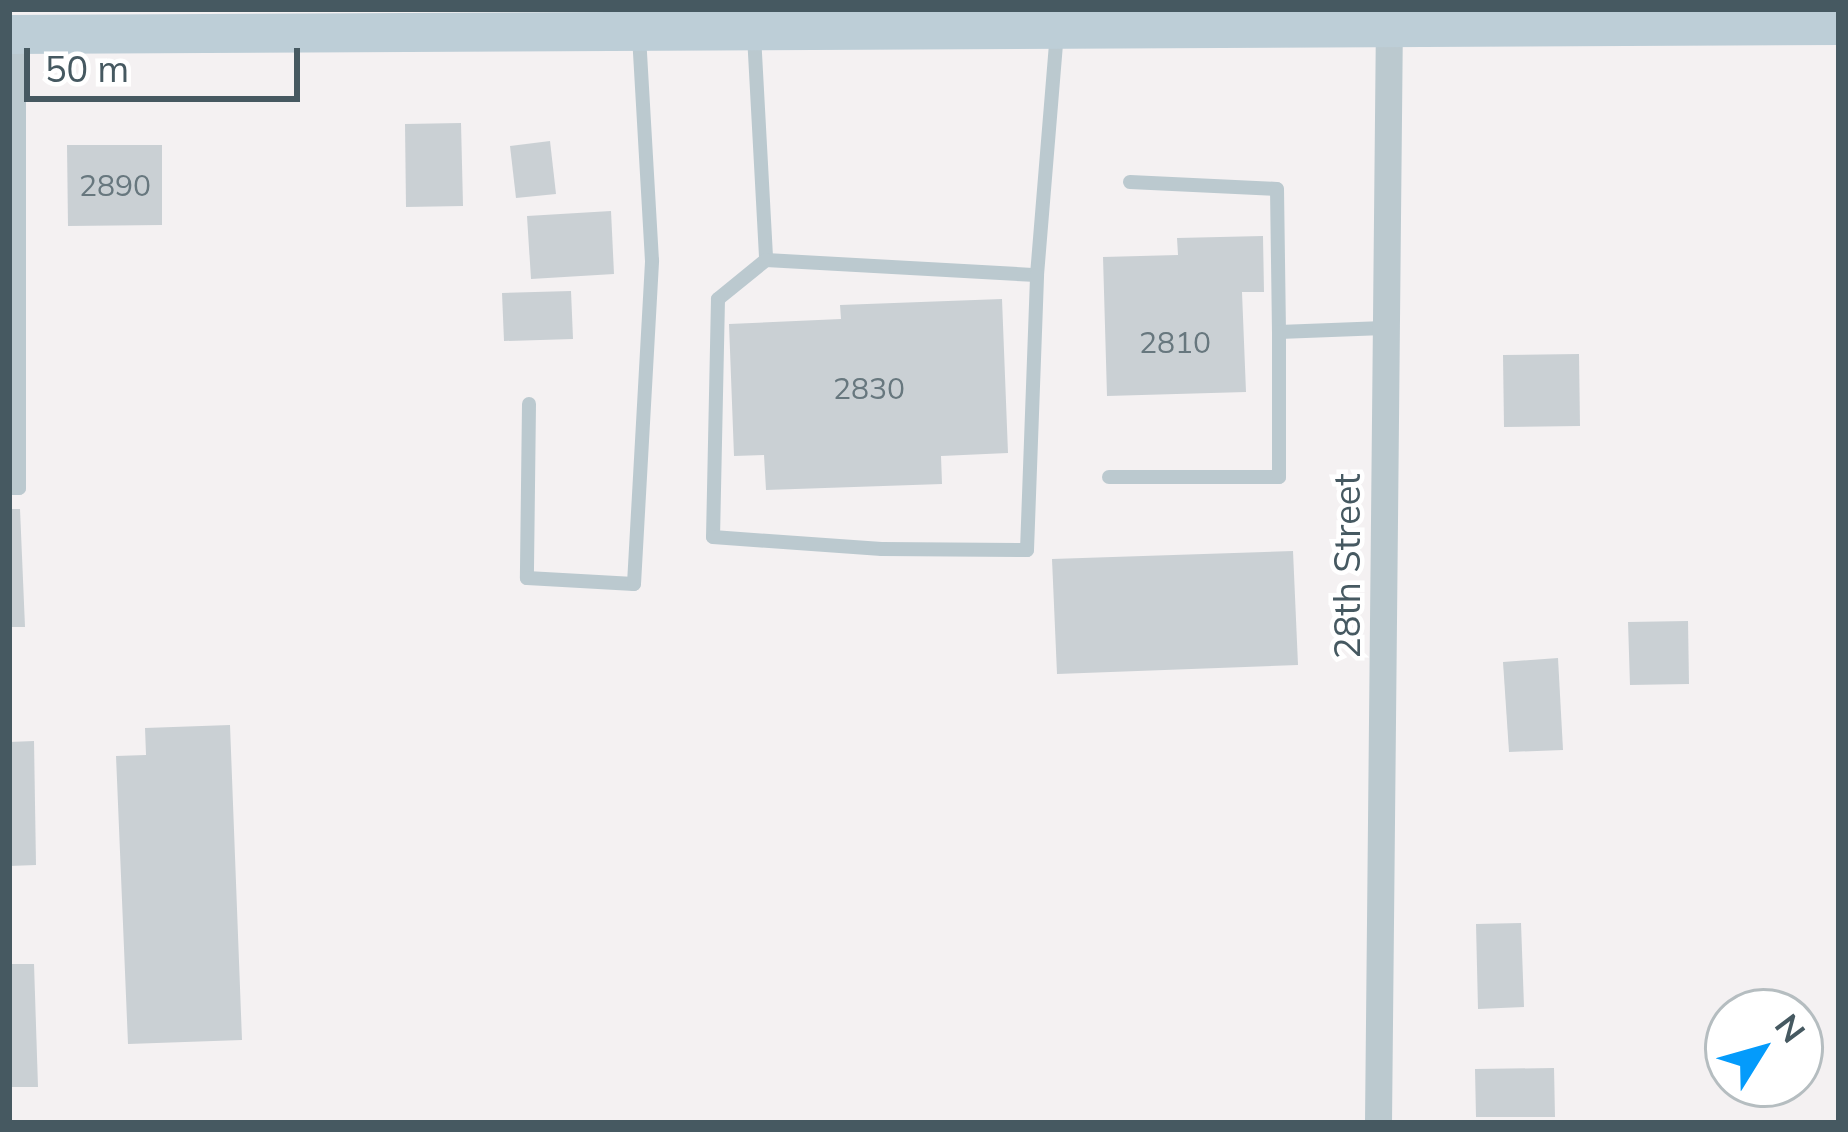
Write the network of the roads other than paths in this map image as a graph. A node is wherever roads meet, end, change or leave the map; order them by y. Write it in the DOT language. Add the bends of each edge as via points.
graph roads {
  1 [pos="1389,18"];
  2 [pos="1839,26"];
  3 [pos="1057,28"];
  4 [pos="753,30"];
  5 [pos="638,31"];
  6 [pos="14,34"];
  7 [pos="1130,182"];
  8 [pos="766,260"];
  9 [pos="15,263"];
  10 [pos="1037,275"];
  11 [pos="1384,328"];
  12 [pos="1280,332"];
  13 [pos="529,404"];
  14 [pos="1109,477"];
  15 [pos="9,488"];
  16 [pos="1378,1123"];
  1 -- 2 [label="main road"];
  1 -- 3 [label="main road"];
  1 -- 11 [label="street, 28th Street"];
  3 -- 4 [label="main road"];
  3 -- 10 [label="lane"];
  4 -- 5 [label="main road"];
  4 -- 8 [label="lane"];
  5 -- 6 [label="main road"];
  5 -- 13 [label="lane" via="652,261 634,584 527,578"];
  6 -- 9 [label="lane"];
  7 -- 12 [label="lane" via="1277,189"];
  8 -- 10 [label="lane"];
  8 -- 10 [label="lane" via="718,299 713,537 882,549 1027,550"];
  9 -- 15 [label="lane" via="20,488"];
  11 -- 12 [label="lane"];
  11 -- 16 [label="street, 28th Street"];
  12 -- 14 [label="lane" via="1279,477"];
}
